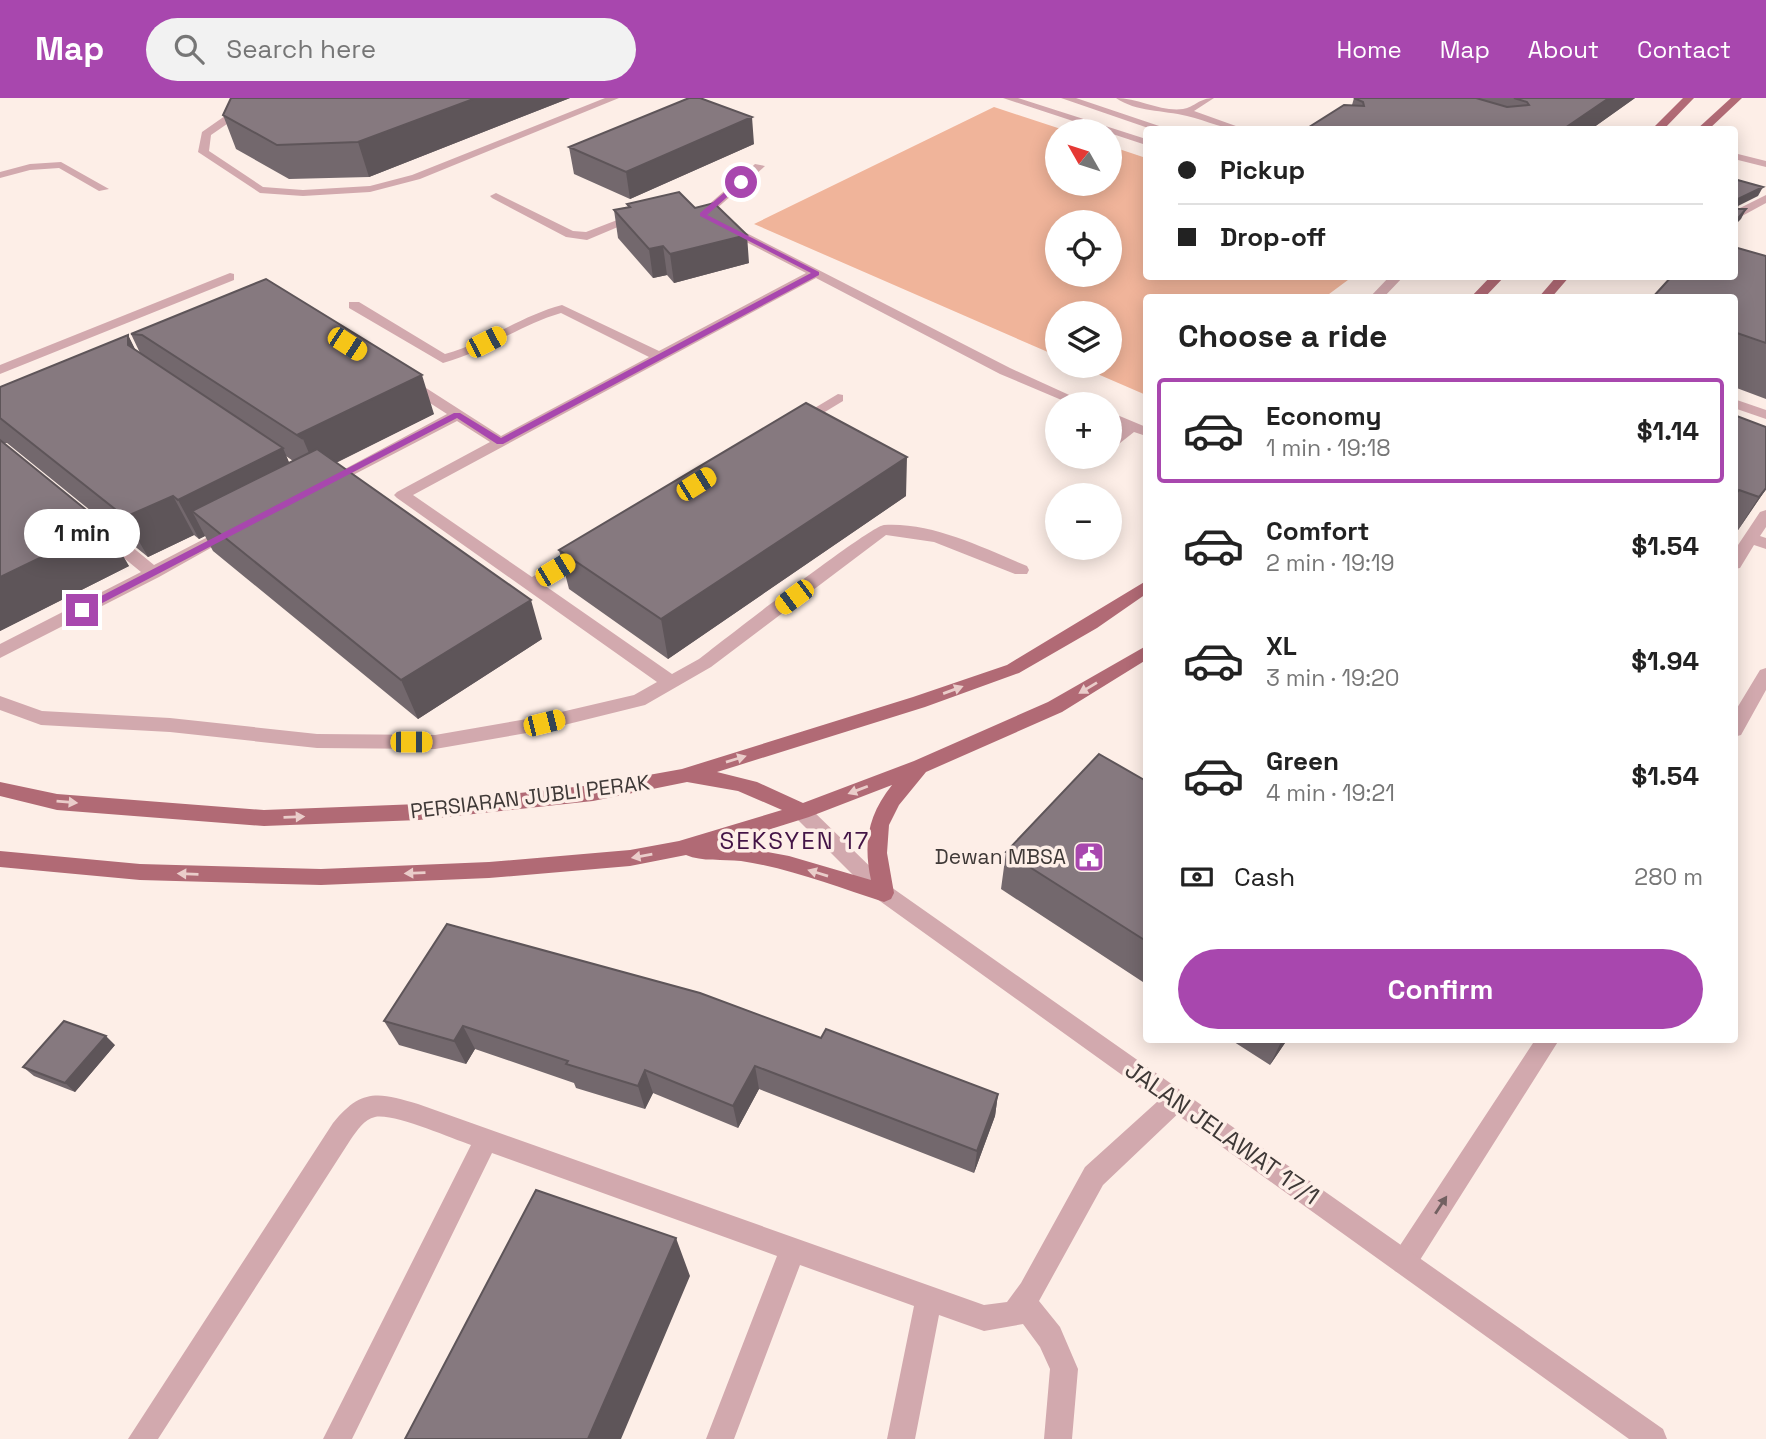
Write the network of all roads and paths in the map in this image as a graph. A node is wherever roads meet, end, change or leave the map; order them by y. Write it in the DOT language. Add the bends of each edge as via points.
graph roads {
  1 [pos="283,98"];
  2 [pos="614,98"];
  3 [pos="1009,98"];
  4 [pos="1066,98"];
  5 [pos="1121,98"];
  6 [pos="1208,98"];
  7 [pos="1689,98"];
  8 [pos="1737,98"];
  9 [pos="1186,113"];
  10 [pos="1154,126"];
  11 [pos="1229,126"];
  12 [pos="1660,126"];
  13 [pos="1706,126"];
  14 [pos="1143,141"];
  15 [pos="1738,157"];
  16 [pos="1766,164"];
  17 [pos="760,166"];
  18 [pos="0,175"];
  19 [pos="103,189"];
  20 [pos="496,196"];
  21 [pos="1766,198"];
  22 [pos="652,210"];
  23 [pos="685,210"];
  24 [pos="1738,214"];
  25 [pos="703,215"];
  26 [pos="816,273"];
  27 [pos="230,277"];
  28 [pos="1394,280"];
  29 [pos="1495,280"];
  30 [pos="1560,280"];
  31 [pos="1379,294"];
  32 [pos="1480,294"];
  33 [pos="1548,294"];
  34 [pos="354,305"];
  35 [pos="660,357"];
  36 [pos="0,370"];
  37 [pos="391,372"];
  38 [pos="1054,392"];
  39 [pos="838,398"];
  40 [pos="1738,404"];
  41 [pos="457,415"];
  42 [pos="1766,415"];
  43 [pos="1122,421"];
  44 [pos="1139,429"];
  45 [pos="779,434"];
  46 [pos="1122,437"];
  47 [pos="500,442"];
  48 [pos="308,488"];
  49 [pos="1766,514"];
  50 [pos="82,515"];
  51 [pos="246,525"];
  52 [pos="1758,541"];
  53 [pos="602,542"];
  54 [pos="1738,560"];
  55 [pos="1021,570"];
  56 [pos="153,573"];
  57 [pos="532,585"];
  58 [pos="1143,588"];
  59 [pos="0,652"];
  60 [pos="1143,654"];
  61 [pos="1766,674"];
  62 [pos="671,682"];
  63 [pos="0,703"];
  64 [pos="1738,723"];
  65 [pos="921,765"];
  66 [pos="682,776"];
  67 [pos="0,789"];
  68 [pos="802,812"];
  69 [pos="679,849"];
  70 [pos="0,859"];
  71 [pos="884,893"];
  72 [pos="1546,1043"];
  73 [pos="1176,1100"];
  74 [pos="486,1140"];
  75 [pos="793,1249"];
  76 [pos="1404,1262"];
  77 [pos="929,1298"];
  78 [pos="1023,1301"];
  79 [pos="142,1439"];
  80 [pos="337,1439"];
  81 [pos="720,1439"];
  82 [pos="901,1439"];
  83 [pos="1058,1439"];
  84 [pos="1653,1439"];
  1 -- 2 [label="street" via="225,120 206,134 203,152 260,190 303,193 370,188 416,177"];
  3 -- 14 [label="street"];
  4 -- 10 [label="street"];
  5 -- 9 [label="street"];
  6 -- 9 [label="street"];
  7 -- 12 [label="main road"];
  8 -- 13 [label="main road"];
  9 -- 11 [label="street"];
  15 -- 16 [label="street"];
  17 -- 25 [label="street"];
  18 -- 19 [label="street" via="61,165"];
  20 -- 22 [label="street" via="570,234 587,236"];
  21 -- 24 [label="street"];
  23 -- 25 [label="street"];
  25 -- 26 [label="street"];
  26 -- 35 [label="street"];
  26 -- 38 [label="street"];
  27 -- 36 [label="street"];
  28 -- 31 [label="street"];
  29 -- 32 [label="main road"];
  30 -- 33 [label="main road"];
  34 -- 35 [label="street" via="443,359 562,309"];
  35 -- 47 [label="street"];
  37 -- 41 [label="street"];
  39 -- 45 [label="street"];
  40 -- 42 [label="lane"];
  41 -- 47 [label="street"];
  41 -- 48 [label="street"];
  43 -- 44 [label="street"];
  44 -- 46 [label="street"];
  47 -- 57 [label="street" via="402,495"];
  49 -- 52 [label="street"];
  50 -- 56 [label="street"];
  51 -- 56 [label="street"];
  52 -- 54 [label="street"];
  53 -- 57 [label="street"];
  55 -- 62 [label="street" via="938,536 883,530 705,663"];
  56 -- 59 [label="street"];
  57 -- 62 [label="street"];
  66 -- 58 [label="main road, PERSIARAN JUBLI PERAK, one-way" via="1013,668"];
  60 -- 65 [label="main road, one-way" via="1055,707"];
  61 -- 64 [label="street"];
  62 -- 63 [label="street" via="639,699 544,723 435,742 317,741 170,725 41,718"];
  65 -- 68 [label="main road, one-way"];
  65 -- 71 [label="main road" via="887,803 878,825 874,853"];
  67 -- 66 [label="main road, PERSIARAN JUBLI PERAK, one-way" via="57,802 264,818 419,812 593,793"];
  66 -- 68 [label="main road" via="732,780"];
  68 -- 69 [label="main road"];
  68 -- 71 [label="street, JALAN JELAWAT 17/1"];
  69 -- 70 [label="main road, one-way" via="630,858 489,870 321,877 140,872"];
  71 -- 69 [label="main road, one-way" via="741,853"];
  71 -- 73 [label="street, JALAN JELAWAT 17/1"];
  76 -- 72 [label="street, one-way"];
  73 -- 76 [label="street, JALAN JELAWAT 17/1"];
  73 -- 78 [label="street" via="1094,1176"];
  74 -- 75 [label="street"];
  74 -- 79 [label="street" via="386,1106 368,1105 355,1112"];
  74 -- 80 [label="street"];
  75 -- 77 [label="street"];
  75 -- 81 [label="street"];
  76 -- 84 [label="street, JALAN JELAWAT 17/1"];
  77 -- 78 [label="street" via="984,1318 1014,1314"];
  77 -- 82 [label="street"];
  78 -- 83 [label="street" via="1050,1337 1064,1369"];
}
